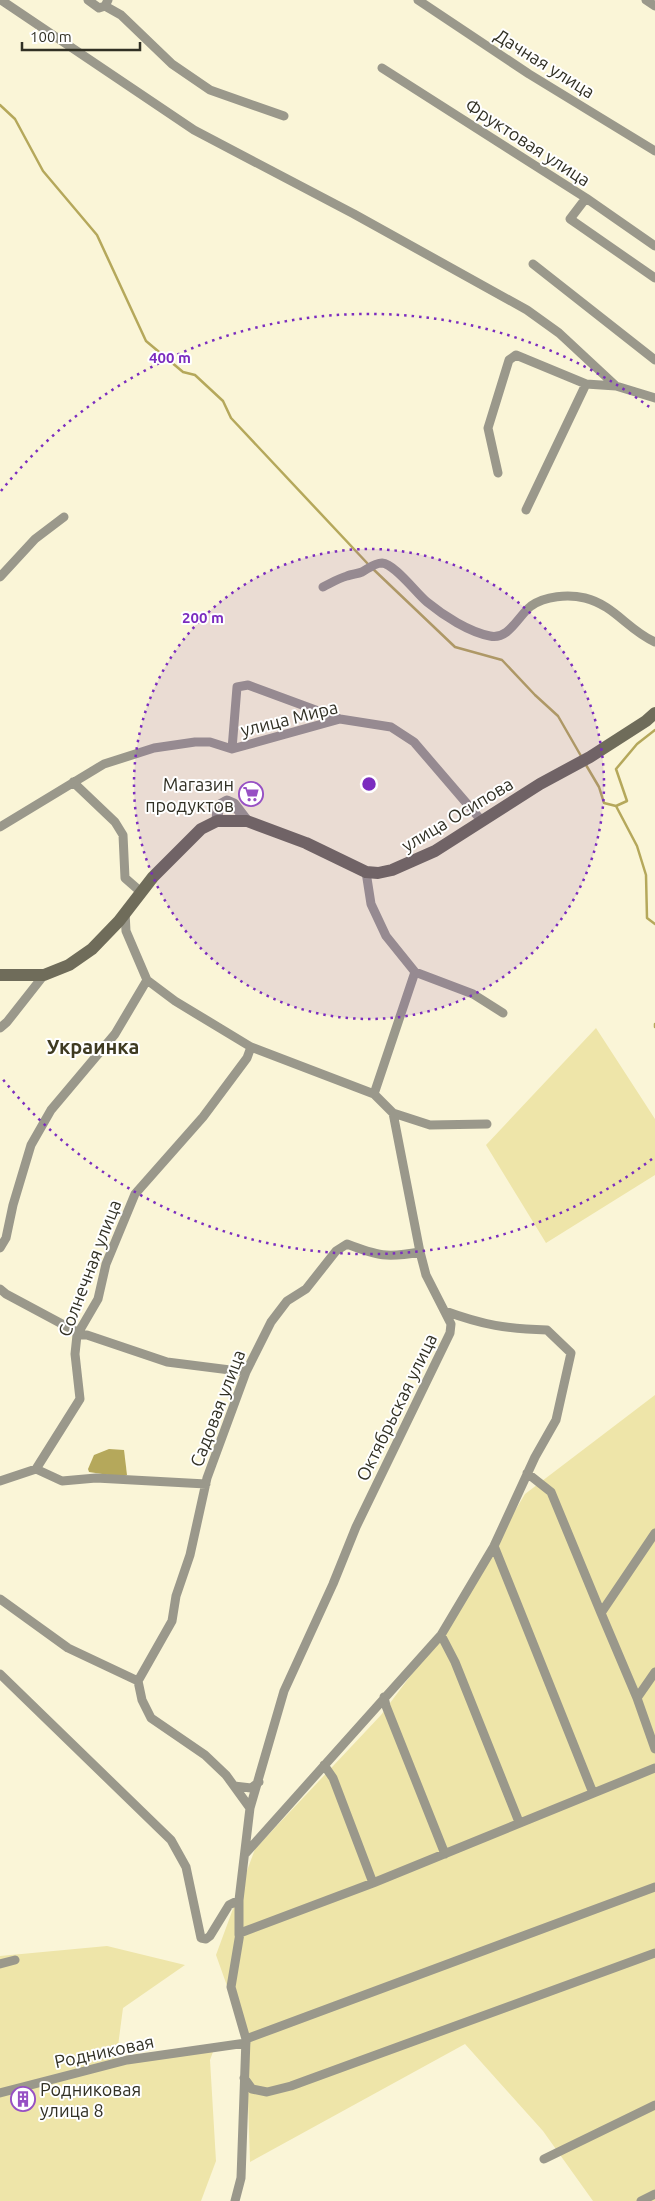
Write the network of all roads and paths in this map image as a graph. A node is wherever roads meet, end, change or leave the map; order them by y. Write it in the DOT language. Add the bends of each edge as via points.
graph roads {
  1 [pos="1,0"];
  2 [pos="88,0"];
  3 [pos="646,0"];
  4 [pos="418,1"];
  5 [pos="107,3"];
  6 [pos="655,6"];
  7 [pos="382,68"];
  8 [pos="284,116"];
  9 [pos="655,151"];
  10 [pos="586,198"];
  11 [pos="655,246"];
  12 [pos="533,264"];
  13 [pos="655,278"];
  14 [pos="655,360"];
  15 [pos="586,384"];
  16 [pos="616,386"];
  17 [pos="655,398"];
  18 [pos="498,473"];
  19 [pos="526,510"];
  20 [pos="64,517"];
  21 [pos="0,577"];
  22 [pos="323,587"];
  23 [pos="655,642"];
  24 [pos="654,713"];
  25 [pos="340,719"];
  26 [pos="232,749"];
  27 [pos="73,782"];
  28 [pos="481,820"];
  29 [pos="218,821"];
  30 [pos="247,821"];
  31 [pos="0,827"];
  32 [pos="366,872"];
  33 [pos="140,892"];
  34 [pos="125,912"];
  35 [pos="415,972"];
  36 [pos="0,976"];
  37 [pos="44,976"];
  38 [pos="147,980"];
  39 [pos="503,1013"];
  40 [pos="0,1028"];
  41 [pos="251,1047"];
  42 [pos="374,1094"];
  43 [pos="393,1113"];
  44 [pos="486,1124"];
  45 [pos="0,1248"];
  46 [pos="420,1252"];
  47 [pos="0,1289"];
  48 [pos="0,1298"];
  49 [pos="14,1299"];
  50 [pos="445,1312"];
  51 [pos="77,1334"];
  52 [pos="246,1372"];
  53 [pos="36,1470"];
  54 [pos="527,1473"];
  55 [pos="0,1481"];
  56 [pos="206,1484"];
  57 [pos="655,1533"];
  58 [pos="494,1546"];
  59 [pos="0,1599"];
  60 [pos="601,1613"];
  61 [pos="442,1635"];
  62 [pos="655,1672"];
  63 [pos="0,1674"];
  64 [pos="138,1681"];
  65 [pos="384,1697"];
  66 [pos="637,1698"];
  67 [pos="655,1749"];
  68 [pos="324,1764"];
  69 [pos="655,1768"];
  70 [pos="259,1782"];
  71 [pos="234,1786"];
  72 [pos="593,1793"];
  73 [pos="250,1808"];
  74 [pos="519,1822"];
  75 [pos="245,1854"];
  76 [pos="445,1854"];
  77 [pos="373,1883"];
  78 [pos="655,1887"];
  79 [pos="239,1900"];
  80 [pos="239,1935"];
  81 [pos="655,1952"];
  82 [pos="15,1960"];
  83 [pos="0,1964"];
  84 [pos="246,2041"];
  85 [pos="244,2078"];
  86 [pos="0,2093"];
  87 [pos="655,2105"];
  88 [pos="544,2159"];
  89 [pos="655,2194"];
  90 [pos="235,2201"];
  91 [pos="642,2201"];
  1 -- 16 [label="street" via="194,130 527,310 559,333"];
  2 -- 5 [label="street" via="99,8"];
  3 -- 6 [label="street"];
  4 -- 9 [label="street, Дачная улица"];
  5 -- 8 [label="street" via="172,64 210,90"];
  7 -- 10 [label="street, Фруктовая улица"];
  10 -- 11 [label="street, Фруктовая улица"];
  10 -- 13 [label="street" via="570,219"];
  12 -- 14 [label="street"];
  15 -- 16 [label="street"];
  15 -- 18 [label="street" via="516,355 509,360 488,428"];
  15 -- 19 [label="street"];
  16 -- 17 [label="street"];
  20 -- 21 [label="street" via="36,539"];
  22 -- 23 [label="street" via="384,563 438,611 490,636 504,634 540,601 575,596 594,600 610,609 638,633"];
  24 -- 28 [label="main road, улица Осипова" via="590,757"];
  25 -- 26 [label="street, улица Мира"];
  25 -- 26 [label="street" via="248,685 237,687"];
  25 -- 28 [label="street, улица Мира" via="391,727 414,742"];
  26 -- 27 [label="street, улица Мира" via="210,742 154,748 104,764"];
  27 -- 31 [label="street, улица Мира"];
  27 -- 33 [label="street" via="115,822 123,835 125,878"];
  28 -- 32 [label="main road, улица Осипова" via="413,862 378,873"];
  29 -- 30 [label="main road, улица Осипова"];
  29 -- 30 [label="street" via="218,806 227,801 234,804"];
  29 -- 33 [label="main road, улица Осипова" via="200,829"];
  30 -- 32 [label="main road, улица Осипова" via="306,843"];
  32 -- 35 [label="street" via="371,904 386,936"];
  33 -- 34 [label="main road, улица Осипова"];
  34 -- 37 [label="main road, улица Осипова" via="92,949 69,965"];
  34 -- 38 [label="street" via="126,931"];
  35 -- 39 [label="street" via="473,994"];
  35 -- 42 [label="street"];
  36 -- 37 [label="main road, улица Осипова"];
  37 -- 40 [label="street"];
  38 -- 41 [label="street"];
  38 -- 45 [label="street" via="115,1034 51,1110 31,1145 6,1238"];
  41 -- 42 [label="street"];
  41 -- 51 [label="street, Солнечная улица" via="247,1058 203,1117 135,1194 106,1264 98,1299"];
  42 -- 43 [label="street"];
  43 -- 44 [label="street" via="430,1125"];
  43 -- 46 [label="street, Октябрьская улица"];
  46 -- 50 [label="street, Октябрьская улица" via="426,1274"];
  46 -- 52 [label="street, Садовая улица" via="377,1255 347,1244 336,1252 306,1289 286,1301 271,1322"];
  47 -- 49 [label="street"];
  48 -- 49 [label="street"];
  49 -- 51 [label="street"];
  50 -- 54 [label="street" via="479,1324 548,1330 571,1353 556,1420"];
  50 -- 70 [label="street, Октябрьская улица" via="451,1324 450,1333 356,1527 284,1691"];
  51 -- 52 [label="street" via="167,1362"];
  51 -- 53 [label="street, Солнечная улица" via="75,1354 80,1399"];
  52 -- 56 [label="street, Садовая улица"];
  53 -- 55 [label="street"];
  53 -- 56 [label="street" via="62,1481 96,1478"];
  54 -- 58 [label="street"];
  54 -- 60 [label="street" via="551,1492"];
  56 -- 64 [label="street, Садовая улица" via="172,1621"];
  57 -- 60 [label="street"];
  58 -- 61 [label="street"];
  58 -- 72 [label="street"];
  59 -- 64 [label="street" via="68,1648"];
  60 -- 66 [label="street"];
  61 -- 65 [label="street"];
  61 -- 74 [label="street"];
  62 -- 66 [label="street"];
  63 -- 79 [label="street" via="171,1840 186,1867 201,1938 210,1936 229,1905"];
  64 -- 71 [label="street" via="142,1700 151,1718 205,1756"];
  65 -- 68 [label="street"];
  65 -- 76 [label="street"];
  66 -- 67 [label="street"];
  68 -- 75 [label="street"];
  68 -- 77 [label="street" via="333,1778"];
  69 -- 72 [label="street"];
  70 -- 71 [label="street" via="251,1788"];
  70 -- 73 [label="street, Октябрьская улица"];
  71 -- 73 [label="street"];
  72 -- 74 [label="street"];
  73 -- 75 [label="street, Октябрьская улица"];
  74 -- 76 [label="street"];
  75 -- 79 [label="street, Октябрьская улица"];
  76 -- 77 [label="street"];
  77 -- 80 [label="street"];
  78 -- 84 [label="street, Родниковая"];
  79 -- 80 [label="street, Октябрьская улица"];
  80 -- 84 [label="street, Октябрьская улица" via="231,1987"];
  81 -- 85 [label="street" via="291,2086 267,2092 252,2089"];
  82 -- 83 [label="street"];
  84 -- 85 [label="street, Октябрьская улица"];
  84 -- 86 [label="street, Родниковая" via="127,2060"];
  85 -- 90 [label="street, Октябрьская улица" via="241,2178"];
  87 -- 88 [label="street"];
  89 -- 91 [label="street"];
}
